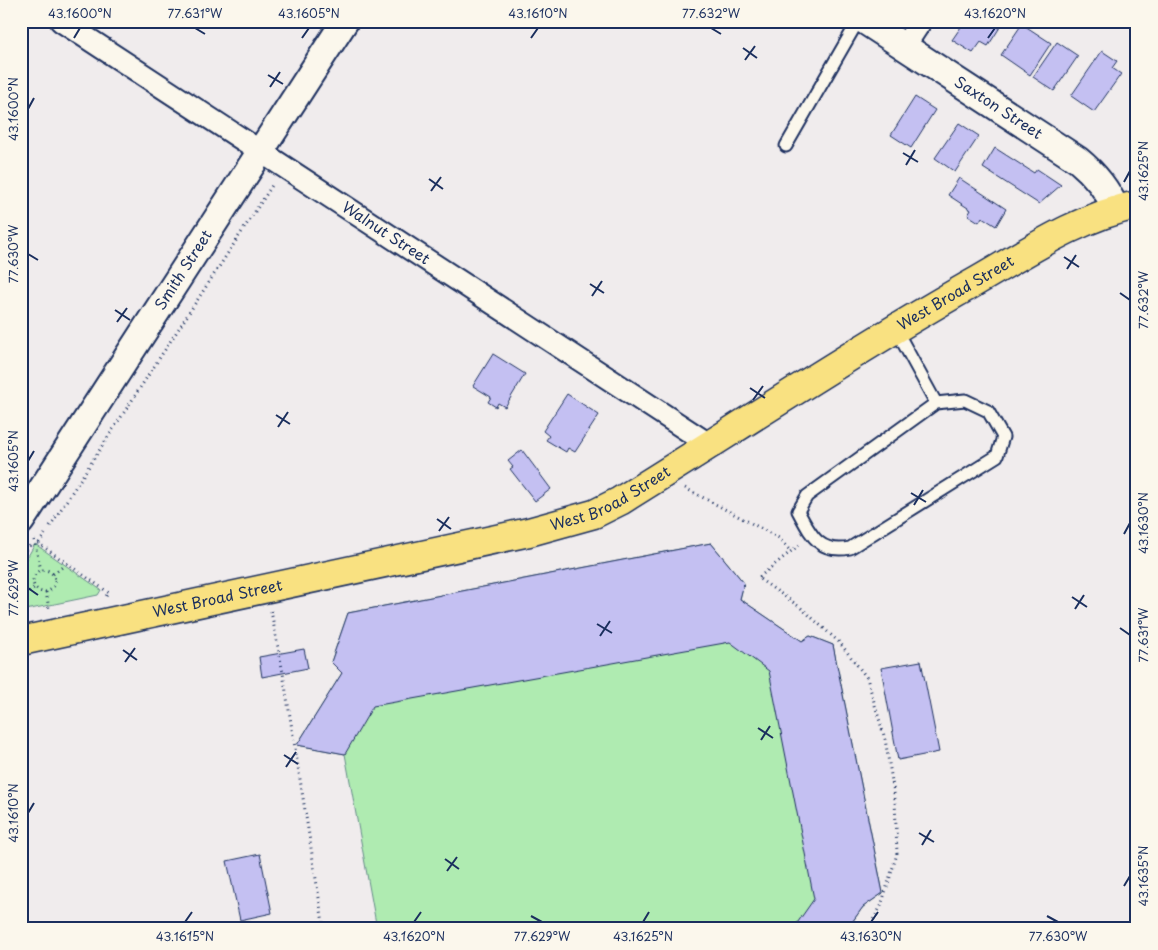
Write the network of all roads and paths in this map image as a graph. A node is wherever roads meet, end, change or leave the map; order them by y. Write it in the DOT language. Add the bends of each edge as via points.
graph roads {
  1 [pos="61,21"];
  2 [pos="345,21"];
  3 [pos="858,21"];
  4 [pos="865,21"];
  5 [pos="921,21"];
  6 [pos="904,47"];
  7 [pos="786,146"];
  8 [pos="260,151"];
  9 [pos="274,184"];
  10 [pos="1126,207"];
  11 [pos="895,328"];
  12 [pos="936,403"];
  13 [pos="710,445"];
  14 [pos="661,476"];
  15 [pos="27,530"];
  16 [pos="804,541"];
  17 [pos="38,543"];
  18 [pos="791,552"];
  19 [pos="21,559"];
  20 [pos="64,565"];
  21 [pos="41,570"];
  22 [pos="53,574"];
  23 [pos="35,587"];
  24 [pos="266,588"];
  25 [pos="46,592"];
  26 [pos="109,593"];
  27 [pos="21,598"];
  28 [pos="49,610"];
  29 [pos="21,641"];
  30 [pos="324,929"];
  31 [pos="868,929"];
  1 -- 8 [label="street, Walnut Street"];
  2 -- 8 [label="street, Smith Street"];
  3 -- 7 [label="lane"];
  4 -- 6 [label="street, Saxton Street"];
  5 -- 6 [label="street"];
  6 -- 10 [label="street, Saxton Street" via="1078,160"];
  8 -- 13 [label="street, Walnut Street"];
  8 -- 15 [label="street, Smith Street"];
  9 -- 17 [label="path"];
  10 -- 11 [label="main road, West Broad Street" via="1085,222 1033,249"];
  11 -- 12 [label="lane"];
  11 -- 13 [label="main road, West Broad Street"];
  12 -- 12 [label="lane" via="965,400 988,410 1003,437 997,456 850,548 838,550 822,545 810,532 798,510 807,496"];
  13 -- 14 [label="main road, West Broad Street"];
  14 -- 18 [label="path" via="779,538"];
  14 -- 24 [label="main road, West Broad Street" via="620,502 564,523"];
  15 -- 17 [label="path"];
  15 -- 19 [label="path"];
  15 -- 21 [label="path"];
  16 -- 18 [label="path"];
  17 -- 26 [label="path"];
  18 -- 31 [label="path" via="758,578 800,607 840,642 867,678 885,738 895,799 897,854 881,906"];
  20 -- 22 [label="path"];
  21 -- 22 [label="path"];
  21 -- 23 [label="path" via="34,576"];
  22 -- 25 [label="path" via="54,584"];
  23 -- 25 [label="path"];
  23 -- 27 [label="path"];
  24 -- 29 [label="main road, West Broad Street"];
  24 -- 30 [label="path" via="283,673"];
  25 -- 28 [label="path"];
}
